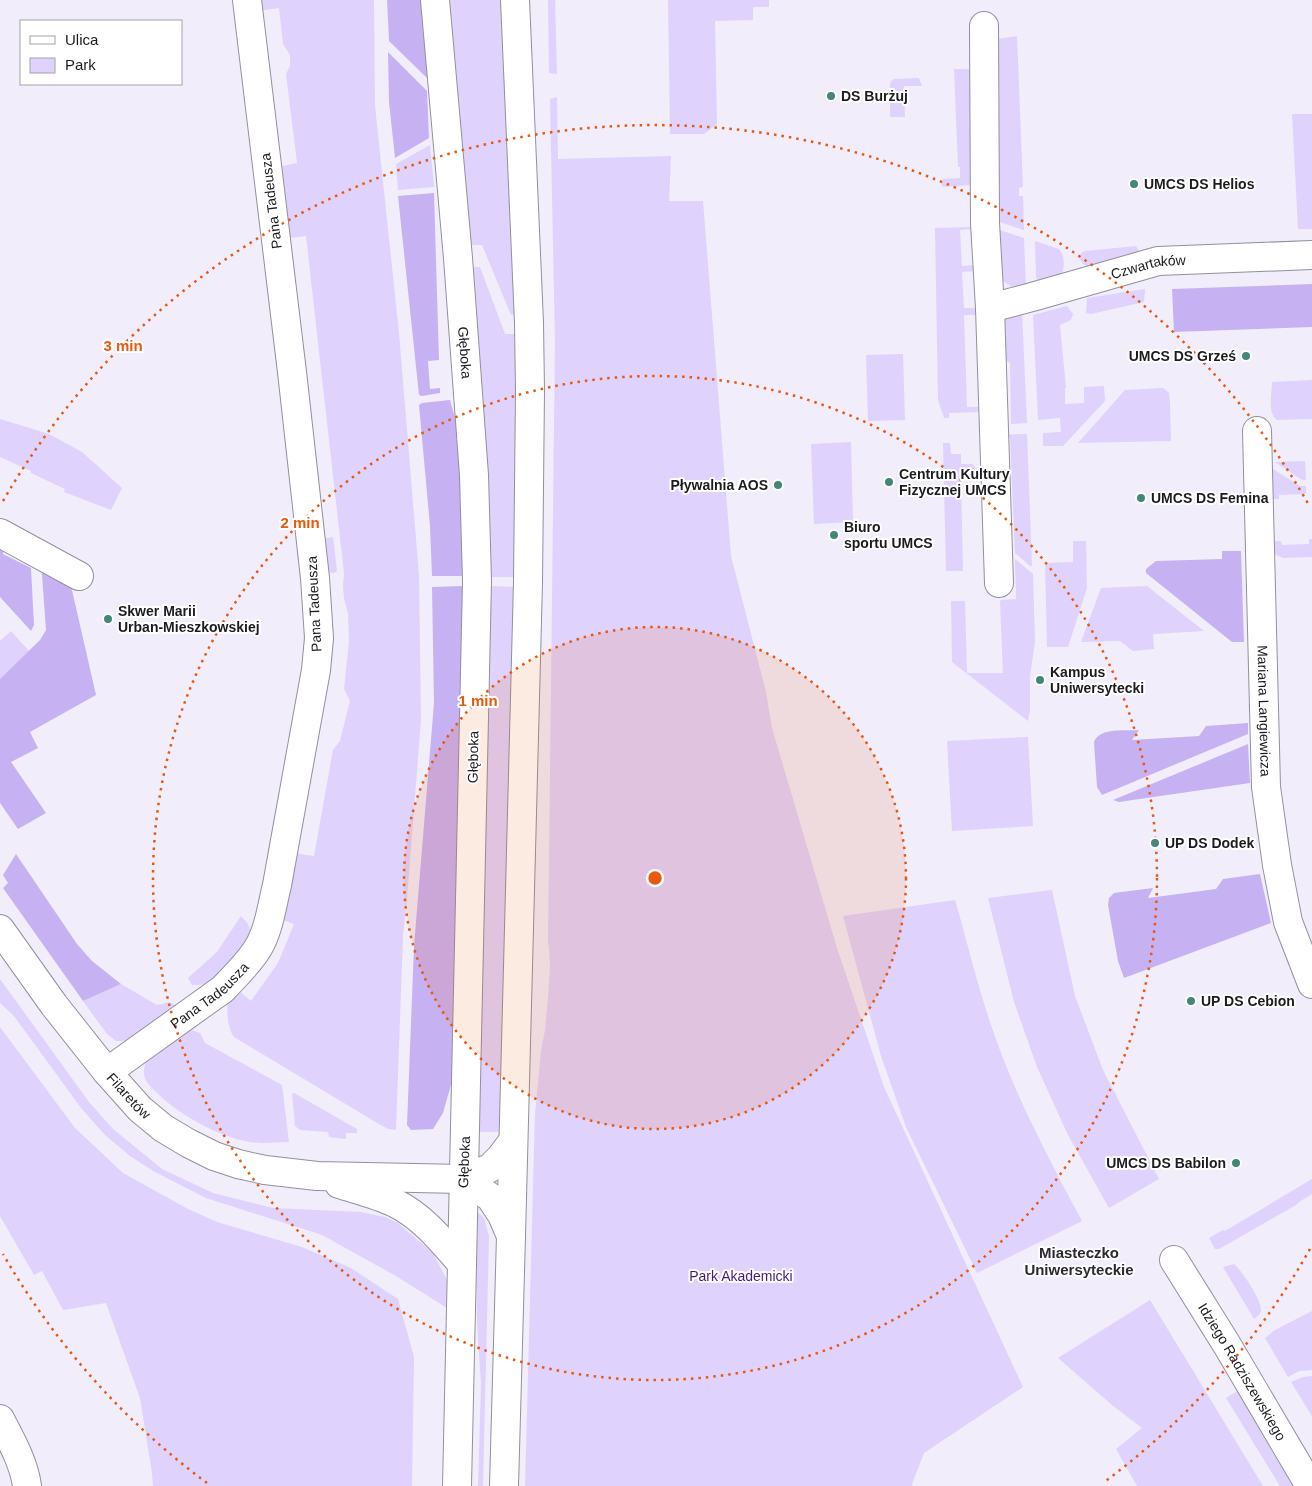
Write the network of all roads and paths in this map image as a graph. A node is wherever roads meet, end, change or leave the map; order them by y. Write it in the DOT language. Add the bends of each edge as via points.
graph roads {
  1 [pos="247,0"];
  2 [pos="435,0"];
  3 [pos="515,0"];
  4 [pos="984,26"];
  5 [pos="1312,255"];
  6 [pos="990,308"];
  7 [pos="1257,431"];
  8 [pos="0,533"];
  9 [pos="79,576"];
  10 [pos="999,583"];
  11 [pos="1,933"];
  12 [pos="1312,984"];
  13 [pos="107,1072"];
  14 [pos="513,1141"];
  15 [pos="317,1176"];
  16 [pos="464,1179"];
  17 [pos="511,1236"];
  18 [pos="1174,1260"];
  19 [pos="462,1264"];
  20 [pos="0,1419"];
  21 [pos="27,1486"];
  22 [pos="456,1486"];
  23 [pos="504,1486"];
  24 [pos="1310,1486"];
  1 -- 13 [label="street, Pana Tadeusza" via="315,578 319,638 316,670 273,902 258,948 223,989"];
  2 -- 16 [label="street, Głęboka" via="474,475 477,581"];
  3 -- 14 [label="street" via="530,323 530,391"];
  4 -- 6 [label="street"];
  5 -- 6 [label="street, Czwartaków" via="1158,261"];
  6 -- 10 [label="street"];
  7 -- 12 [label="street, Mariana Langiewicza" via="1266,787 1288,922"];
  8 -- 9 [label="street"];
  11 -- 13 [label="street, Filaretów"];
  13 -- 15 [label="street, Filaretów" via="140,1109 163,1128 214,1156 285,1174"];
  14 -- 16 [label="street, Filaretów" via="490,1168"];
  14 -- 17 [label="street"];
  15 -- 16 [label="street, Filaretów"];
  15 -- 19 [label="street, Filaretów" via="395,1203 425,1223"];
  16 -- 17 [label="street" via="490,1197 502,1214"];
  16 -- 19 [label="street, Głęboka"];
  17 -- 23 [label="street"];
  18 -- 24 [label="street, Idziego Radziszewskiego"];
  19 -- 22 [label="street, Głęboka"];
  20 -- 21 [label="street" via="26,1476"];
}
